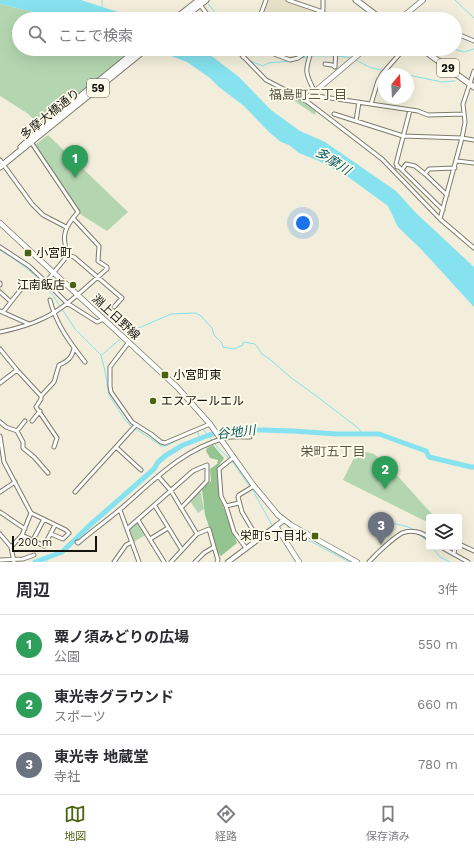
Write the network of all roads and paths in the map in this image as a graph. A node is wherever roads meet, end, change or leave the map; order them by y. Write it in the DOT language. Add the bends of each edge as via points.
graph roads {
  1 [pos="266,0"];
  2 [pos="288,0"];
  3 [pos="323,0"];
  4 [pos="356,0"];
  5 [pos="423,0"];
  6 [pos="199,2"];
  7 [pos="185,12"];
  8 [pos="189,12"];
  9 [pos="206,12"];
  10 [pos="261,12"];
  11 [pos="323,12"];
  12 [pos="372,12"];
  13 [pos="408,12"];
  14 [pos="462,36"];
  15 [pos="474,41"];
  16 [pos="130,56"];
  17 [pos="137,56"];
  18 [pos="244,56"];
  19 [pos="279,56"];
  20 [pos="301,56"];
  21 [pos="310,56"];
  22 [pos="336,56"];
  23 [pos="357,56"];
  24 [pos="398,56"];
  25 [pos="431,56"];
  26 [pos="325,64"];
  27 [pos="335,67"];
  28 [pos="474,71"];
  29 [pos="338,72"];
  30 [pos="472,86"];
  31 [pos="315,92"];
  32 [pos="310,95"];
  33 [pos="305,100"];
  34 [pos="359,102"];
  35 [pos="371,104"];
  36 [pos="410,110"];
  37 [pos="334,114"];
  38 [pos="464,114"];
  39 [pos="356,121"];
  40 [pos="47,126"];
  41 [pos="404,136"];
  42 [pos="462,138"];
  43 [pos="474,140"];
  44 [pos="31,142"];
  45 [pos="457,161"];
  46 [pos="474,163"];
  47 [pos="1,164"];
  48 [pos="399,168"];
  49 [pos="455,168"];
  50 [pos="425,174"];
  51 [pos="447,195"];
  52 [pos="443,210"];
  53 [pos="73,218"];
  54 [pos="440,219"];
  55 [pos="0,223"];
  56 [pos="66,227"];
  57 [pos="0,248"];
  58 [pos="474,248"];
  59 [pos="68,255"];
  60 [pos="54,273"];
  61 [pos="98,277"];
  62 [pos="46,282"];
  63 [pos="22,288"];
  64 [pos="0,292"];
  65 [pos="77,295"];
  66 [pos="50,300"];
  67 [pos="10,301"];
  68 [pos="67,303"];
  69 [pos="114,308"];
  70 [pos="1,312"];
  71 [pos="53,312"];
  72 [pos="104,320"];
  73 [pos="28,324"];
  74 [pos="0,332"];
  75 [pos="129,342"];
  76 [pos="74,348"];
  77 [pos="0,350"];
  78 [pos="85,362"];
  79 [pos="17,370"];
  80 [pos="0,383"];
  81 [pos="41,396"];
  82 [pos="40,411"];
  83 [pos="25,421"];
  84 [pos="32,421"];
  85 [pos="0,422"];
  86 [pos="210,424"];
  87 [pos="134,427"];
  88 [pos="17,431"];
  89 [pos="0,436"];
  90 [pos="250,437"];
  91 [pos="221,439"];
  92 [pos="54,446"];
  93 [pos="116,447"];
  94 [pos="234,457"];
  95 [pos="140,470"];
  96 [pos="48,473"];
  97 [pos="158,476"];
  98 [pos="15,482"];
  99 [pos="254,486"];
  100 [pos="171,491"];
  101 [pos="0,492"];
  102 [pos="75,492"];
  103 [pos="239,503"];
  104 [pos="154,506"];
  105 [pos="226,506"];
  106 [pos="181,508"];
  107 [pos="120,510"];
  108 [pos="0,512"];
  109 [pos="31,513"];
  110 [pos="44,519"];
  111 [pos="138,520"];
  112 [pos="284,520"];
  113 [pos="55,525"];
  114 [pos="276,526"];
  115 [pos="168,528"];
  116 [pos="25,529"];
  117 [pos="127,529"];
  118 [pos="0,534"];
  119 [pos="51,534"];
  120 [pos="197,534"];
  121 [pos="22,535"];
  122 [pos="426,536"];
  123 [pos="150,539"];
  124 [pos="258,539"];
  125 [pos="33,540"];
  126 [pos="77,542"];
  127 [pos="132,542"];
  128 [pos="462,545"];
  129 [pos="11,547"];
  130 [pos="214,547"];
  131 [pos="246,548"];
  132 [pos="182,550"];
  133 [pos="447,550"];
  134 [pos="455,550"];
  135 [pos="474,551"];
  136 [pos="454,554"];
  137 [pos="34,555"];
  138 [pos="0,560"];
  139 [pos="14,561"];
  140 [pos="114,562"];
  141 [pos="139,562"];
  142 [pos="164,562"];
  143 [pos="171,562"];
  144 [pos="195,562"];
  145 [pos="217,562"];
  146 [pos="228,562"];
  147 [pos="299,562"];
  148 [pos="357,562"];
  149 [pos="369,562"];
  150 [pos="468,562"];
  1 -- 10 [label="street"];
  2 -- 11 [label="street"];
  3 -- 11 [label="street"];
  4 -- 12 [label="main road"];
  5 -- 13 [label="main road"];
  6 -- 7 [label="main road"];
  6 -- 8 [label="main road"];
  6 -- 9 [label="street"];
  14 -- 15 [label="street"];
  16 -- 40 [label="main road, 多摩大橋通り / 59"];
  17 -- 40 [label="main road, 多摩大橋通り / 59"];
  18 -- 33 [label="street" via="266,80"];
  19 -- 20 [label="street" via="290,60"];
  21 -- 31 [label="street" via="306,71"];
  22 -- 27 [label="street"];
  23 -- 29 [label="main road"];
  24 -- 35 [label="street" via="378,81"];
  25 -- 30 [label="main road, 29"];
  26 -- 27 [label="street"];
  27 -- 29 [label="street"];
  28 -- 30 [label="street"];
  29 -- 31 [label="main road"];
  30 -- 38 [label="street" via="463,104"];
  31 -- 32 [label="main road"];
  32 -- 33 [label="main road"];
  32 -- 34 [label="street"];
  33 -- 54 [label="street" via="382,159"];
  34 -- 35 [label="street"];
  34 -- 39 [label="street"];
  35 -- 36 [label="street"];
  36 -- 38 [label="street" via="428,115"];
  36 -- 41 [label="street"];
  37 -- 39 [label="street"];
  38 -- 42 [label="street"];
  39 -- 41 [label="street"];
  40 -- 44 [label="main road, 多摩大橋通り / 59"];
  40 -- 47 [label="main road, 多摩大橋通り / 59"];
  41 -- 42 [label="street"];
  41 -- 48 [label="street" via="396,164"];
  42 -- 43 [label="street"];
  42 -- 45 [label="street"];
  44 -- 47 [label="main road, 多摩大橋通り / 59"];
  44 -- 53 [label="street" via="78,212"];
  45 -- 46 [label="street"];
  45 -- 49 [label="street"];
  47 -- 56 [label="street" via="37,210"];
  48 -- 50 [label="street" via="406,164 415,166"];
  48 -- 52 [label="street"];
  49 -- 50 [label="street" via="429,169"];
  49 -- 51 [label="street"];
  50 -- 51 [label="street"];
  51 -- 52 [label="street"];
  52 -- 54 [label="street"];
  53 -- 56 [label="street"];
  53 -- 61 [label="street" via="99,246 98,261 107,269"];
  54 -- 58 [label="street"];
  55 -- 60 [label="main road, 淵上日野線"];
  56 -- 59 [label="street"];
  57 -- 62 [label="street" via="29,266"];
  59 -- 60 [label="street"];
  59 -- 61 [label="street"];
  60 -- 62 [label="street"];
  60 -- 65 [label="main road, 淵上日野線"];
  61 -- 65 [label="street"];
  61 -- 69 [label="street" via="122,298"];
  62 -- 68 [label="street"];
  63 -- 67 [label="street"];
  64 -- 67 [label="street"];
  65 -- 68 [label="street"];
  65 -- 72 [label="main road, 淵上日野線"];
  66 -- 71 [label="street"];
  67 -- 70 [label="street"];
  68 -- 71 [label="street"];
  68 -- 72 [label="street" via="97,322"];
  70 -- 73 [label="street"];
  71 -- 73 [label="street"];
  71 -- 76 [label="street"];
  72 -- 75 [label="main road, 淵上日野線"];
  73 -- 74 [label="street"];
  75 -- 86 [label="main road, 淵上日野線" via="177,387"];
  75 -- 87 [label="street" via="110,367 110,386 111,392"];
  76 -- 78 [label="street"];
  76 -- 81 [label="street" via="68,361 59,365 54,382"];
  77 -- 79 [label="street"];
  79 -- 80 [label="street"];
  79 -- 81 [label="street"];
  81 -- 82 [label="street" via="36,407"];
  82 -- 84 [label="street"];
  82 -- 92 [label="street" via="57,438"];
  83 -- 88 [label="street"];
  85 -- 88 [label="street"];
  86 -- 87 [label="street" via="165,443"];
  86 -- 91 [label="main road, 淵上日野線"];
  87 -- 93 [label="street"];
  88 -- 96 [label="street" via="23,448"];
  89 -- 98 [label="street" via="4,462"];
  90 -- 91 [label="street"];
  91 -- 94 [label="main road"];
  91 -- 97 [label="street" via="186,455"];
  93 -- 95 [label="street"];
  93 -- 102 [label="street"];
  94 -- 99 [label="main road"];
  94 -- 105 [label="street" via="219,469 221,496"];
  97 -- 100 [label="street"];
  97 -- 107 [label="street"];
  98 -- 101 [label="street"];
  98 -- 109 [label="street"];
  99 -- 103 [label="street" via="238,497"];
  99 -- 112 [label="main road"];
  100 -- 104 [label="street"];
  100 -- 106 [label="street"];
  100 -- 106 [label="street" via="194,471 206,465 207,481"];
  103 -- 105 [label="street"];
  103 -- 124 [label="street"];
  104 -- 111 [label="street"];
  104 -- 115 [label="street"];
  105 -- 131 [label="street" via="234,532"];
  106 -- 120 [label="street"];
  107 -- 117 [label="street"];
  107 -- 126 [label="street"];
  108 -- 116 [label="street"];
  109 -- 110 [label="street"];
  109 -- 116 [label="street"];
  110 -- 113 [label="street"];
  110 -- 125 [label="street"];
  111 -- 117 [label="street"];
  111 -- 123 [label="street"];
  112 -- 114 [label="main road"];
  112 -- 148 [label="main road"];
  113 -- 119 [label="street"];
  113 -- 119 [label="street" via="69,533 63,539"];
  114 -- 124 [label="street"];
  114 -- 147 [label="main road"];
  115 -- 123 [label="street"];
  115 -- 132 [label="street"];
  116 -- 121 [label="street"];
  117 -- 127 [label="street"];
  118 -- 129 [label="street"];
  119 -- 125 [label="street" via="44,546"];
  120 -- 130 [label="street" via="209,529"];
  120 -- 132 [label="street"];
  121 -- 125 [label="street"];
  121 -- 129 [label="street"];
  122 -- 149 [label="street" via="418,532 403,533 376,553"];
  123 -- 142 [label="street"];
  124 -- 131 [label="street"];
  127 -- 140 [label="street" via="126,545"];
  127 -- 141 [label="street"];
  128 -- 135 [label="street"];
  129 -- 139 [label="street"];
  130 -- 144 [label="street"];
  130 -- 145 [label="street"];
  131 -- 146 [label="street"];
  132 -- 143 [label="street"];
  133 -- 136 [label="street"];
  134 -- 136 [label="street"];
  136 -- 150 [label="street"];
  137 -- 139 [label="street"];
  138 -- 139 [label="street"];
}
